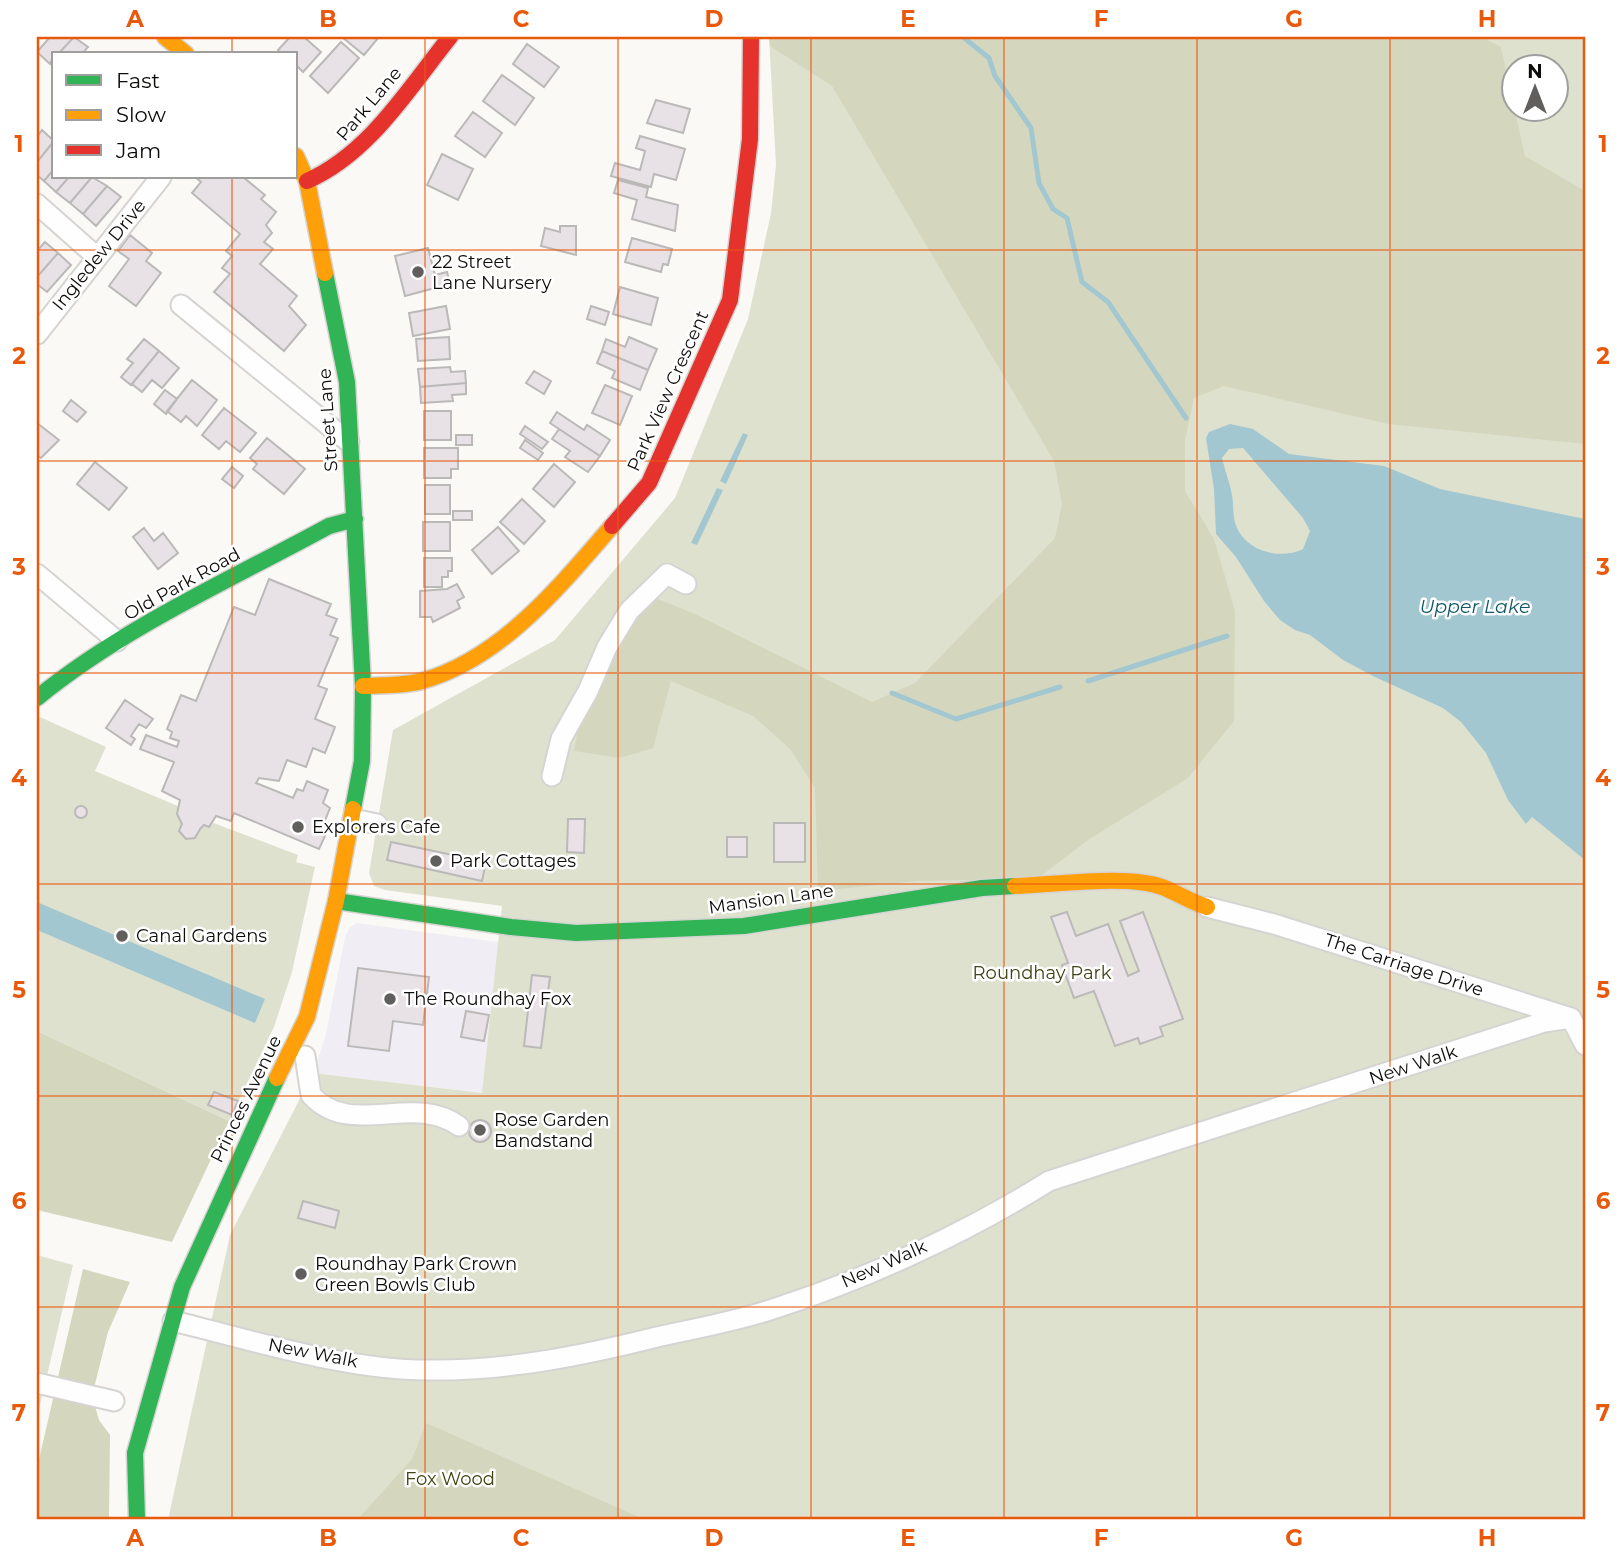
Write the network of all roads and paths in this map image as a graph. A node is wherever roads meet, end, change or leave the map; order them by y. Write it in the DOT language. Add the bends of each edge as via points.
graph roads {
  1 [pos="165,37"];
  2 [pos="450,37"];
  3 [pos="751,37"];
  4 [pos="184,52"];
  5 [pos="298,161"];
  6 [pos="160,178"];
  7 [pos="307,181"];
  8 [pos="37,204"];
  9 [pos="97,257"];
  10 [pos="181,305"];
  11 [pos="37,334"];
  12 [pos="349,442"];
  13 [pos="355,519"];
  14 [pos="37,574"];
  15 [pos="686,584"];
  16 [pos="117,641"];
  17 [pos="363,686"];
  18 [pos="37,698"];
  19 [pos="552,776"];
  20 [pos="353,819"];
  21 [pos="377,824"];
  22 [pos="336,901"];
  23 [pos="1208,906"];
  24 [pos="1571,1018"];
  25 [pos="1585,1045"];
  26 [pos="305,1056"];
  27 [pos="459,1126"];
  28 [pos="173,1321"];
  29 [pos="37,1383"];
  30 [pos="114,1401"];
  31 [pos="137,1520"];
  1 -- 4 [label="street"];
  2 -- 7 [label="street, Park Lane" via="352,155 324,176"];
  3 -- 17 [label="street, Park View Crescent" via="750,139 730,300 649,483 564,581 501,638 460,667 420,682"];
  5 -- 7 [label="street, Street Lane"];
  6 -- 9 [label="street, Ingledew Drive"];
  7 -- 12 [label="street, Street Lane" via="347,382"];
  8 -- 9 [label="street"];
  9 -- 11 [label="street, Ingledew Drive"];
  10 -- 12 [label="street"];
  12 -- 13 [label="street, Street Lane"];
  13 -- 16 [label="street, Old Park Road" via="328,526"];
  13 -- 17 [label="street, Street Lane"];
  14 -- 16 [label="street"];
  15 -- 19 [label="street" via="667,574 617,629 561,738"];
  16 -- 18 [label="street, Old Park Road" via="80,663"];
  17 -- 20 [label="street, Princes Avenue" via="362,761"];
  20 -- 21 [label="street"];
  20 -- 22 [label="street, Princes Avenue"];
  22 -- 23 [label="street, Mansion Lane" via="511,928 576,933 744,926 982,888 1089,883 1136,882 1162,887 1189,902"];
  22 -- 28 [label="street, Princes Avenue" via="307,1017 193,1259"];
  23 -- 24 [label="street, The Carriage Drive"];
  24 -- 25 [label="street"];
  24 -- 28 [label="street, New Walk" via="1544,1022 1049,1181 989,1219 774,1309 555,1361 427,1370 388,1367"];
  26 -- 27 [label="street" via="310,1095 332,1112 351,1117 414,1111 448,1118"];
  28 -- 31 [label="street, Princes Avenue" via="135,1453"];
  29 -- 30 [label="street"];
}
